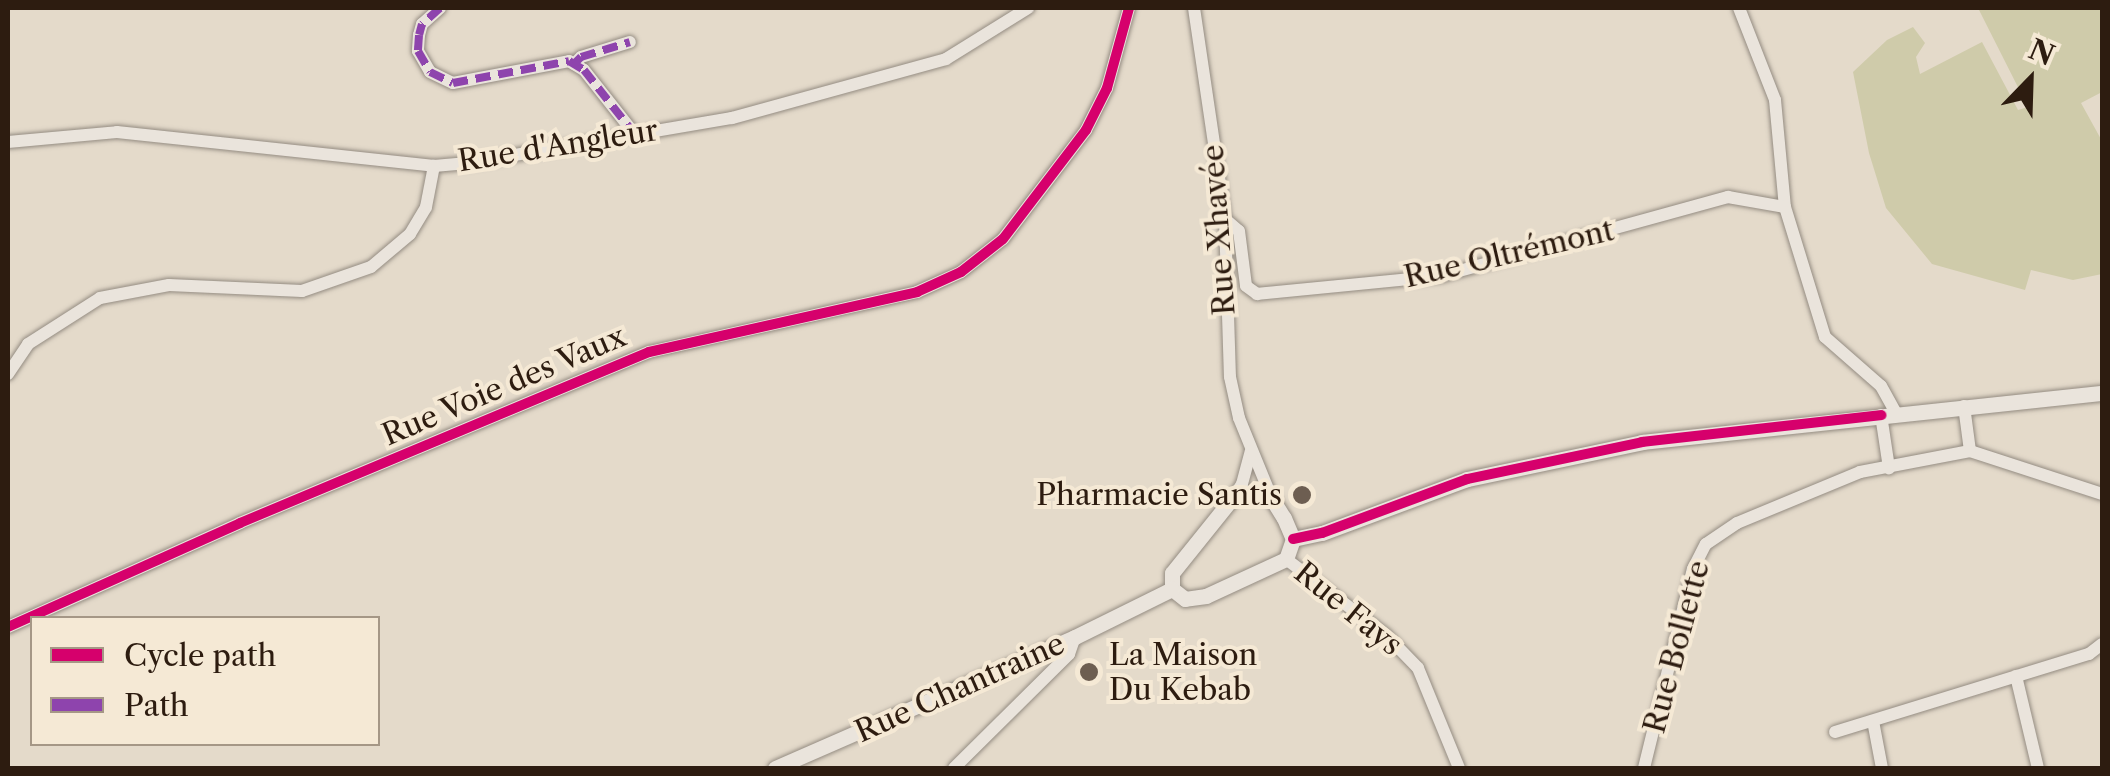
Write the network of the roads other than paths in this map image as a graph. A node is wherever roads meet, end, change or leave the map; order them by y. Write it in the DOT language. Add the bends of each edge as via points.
graph roads {
  1 [pos="440,8"];
  2 [pos="1028,8"];
  3 [pos="1129,8"];
  4 [pos="1194,8"];
  5 [pos="1738,8"];
  6 [pos="630,42"];
  7 [pos="574,64"];
  8 [pos="632,132"];
  9 [pos="8,142"];
  10 [pos="434,166"];
  11 [pos="1785,207"];
  12 [pos="1225,219"];
  13 [pos="8,374"];
  14 [pos="2102,392"];
  15 [pos="1964,406"];
  16 [pos="1888,414"];
  17 [pos="1251,451"];
  18 [pos="1970,451"];
  19 [pos="1889,468"];
  20 [pos="2102,494"];
  21 [pos="1234,496"];
  22 [pos="1272,498"];
  23 [pos="1293,539"];
  24 [pos="1286,558"];
  25 [pos="1172,590"];
  26 [pos="35,616"];
  27 [pos="1082,634"];
  28 [pos="2102,644"];
  29 [pos="2016,676"];
  30 [pos="1873,721"];
  31 [pos="1835,732"];
  32 [pos="776,768"];
  33 [pos="954,768"];
  34 [pos="1459,768"];
  35 [pos="1644,768"];
  36 [pos="1882,768"];
  37 [pos="2038,768"];
  1 -- 7 [label="street" via="422,24 418,51 430,72 453,82"];
  2 -- 8 [label="street, Rue d'Angleur" via="946,59 732,118"];
  3 -- 26 [label="street, Rue Voie des Vaux" via="1108,88 1086,130 1003,239 960,272 917,292 649,352"];
  4 -- 12 [label="street, Rue Xhavée"];
  5 -- 11 [label="street" via="1775,100"];
  6 -- 7 [label="street"];
  7 -- 8 [label="street"];
  8 -- 10 [label="street, Rue d'Angleur"];
  9 -- 10 [label="street, Rue d'Angleur" via="117,132"];
  10 -- 13 [label="street" via="426,208 410,234 371,268 302,291 169,286 100,298 28,344"];
  11 -- 12 [label="street, Rue Oltrémont" via="1728,197 1441,276 1258,294 1246,286 1239,231"];
  11 -- 16 [label="street" via="1825,337 1881,386"];
  12 -- 17 [label="street, Rue Xhavée" via="1230,377"];
  14 -- 15 [label="street"];
  15 -- 16 [label="street"];
  15 -- 18 [label="street"];
  16 -- 19 [label="street"];
  16 -- 23 [label="street" via="1642,442 1467,479"];
  17 -- 21 [label="street"];
  17 -- 22 [label="street, Rue Xhavée"];
  18 -- 19 [label="street, Rue Bollette"];
  18 -- 20 [label="street"];
  19 -- 35 [label="street, Rue Bollette" via="1860,472 1738,522 1706,544 1693,569"];
  21 -- 22 [label="street" via="1256,492"];
  21 -- 25 [label="street" via="1172,573"];
  22 -- 23 [label="street"];
  23 -- 24 [label="street"];
  24 -- 25 [label="street" via="1206,596 1185,599"];
  24 -- 34 [label="street, Rue Fays" via="1418,668"];
  25 -- 27 [label="street, Rue Chantraine"];
  27 -- 32 [label="street, Rue Chantraine"];
  27 -- 33 [label="street"];
  28 -- 29 [label="street"];
  29 -- 30 [label="street"];
  29 -- 37 [label="street"];
  30 -- 31 [label="street"];
  30 -- 36 [label="street"];
}
